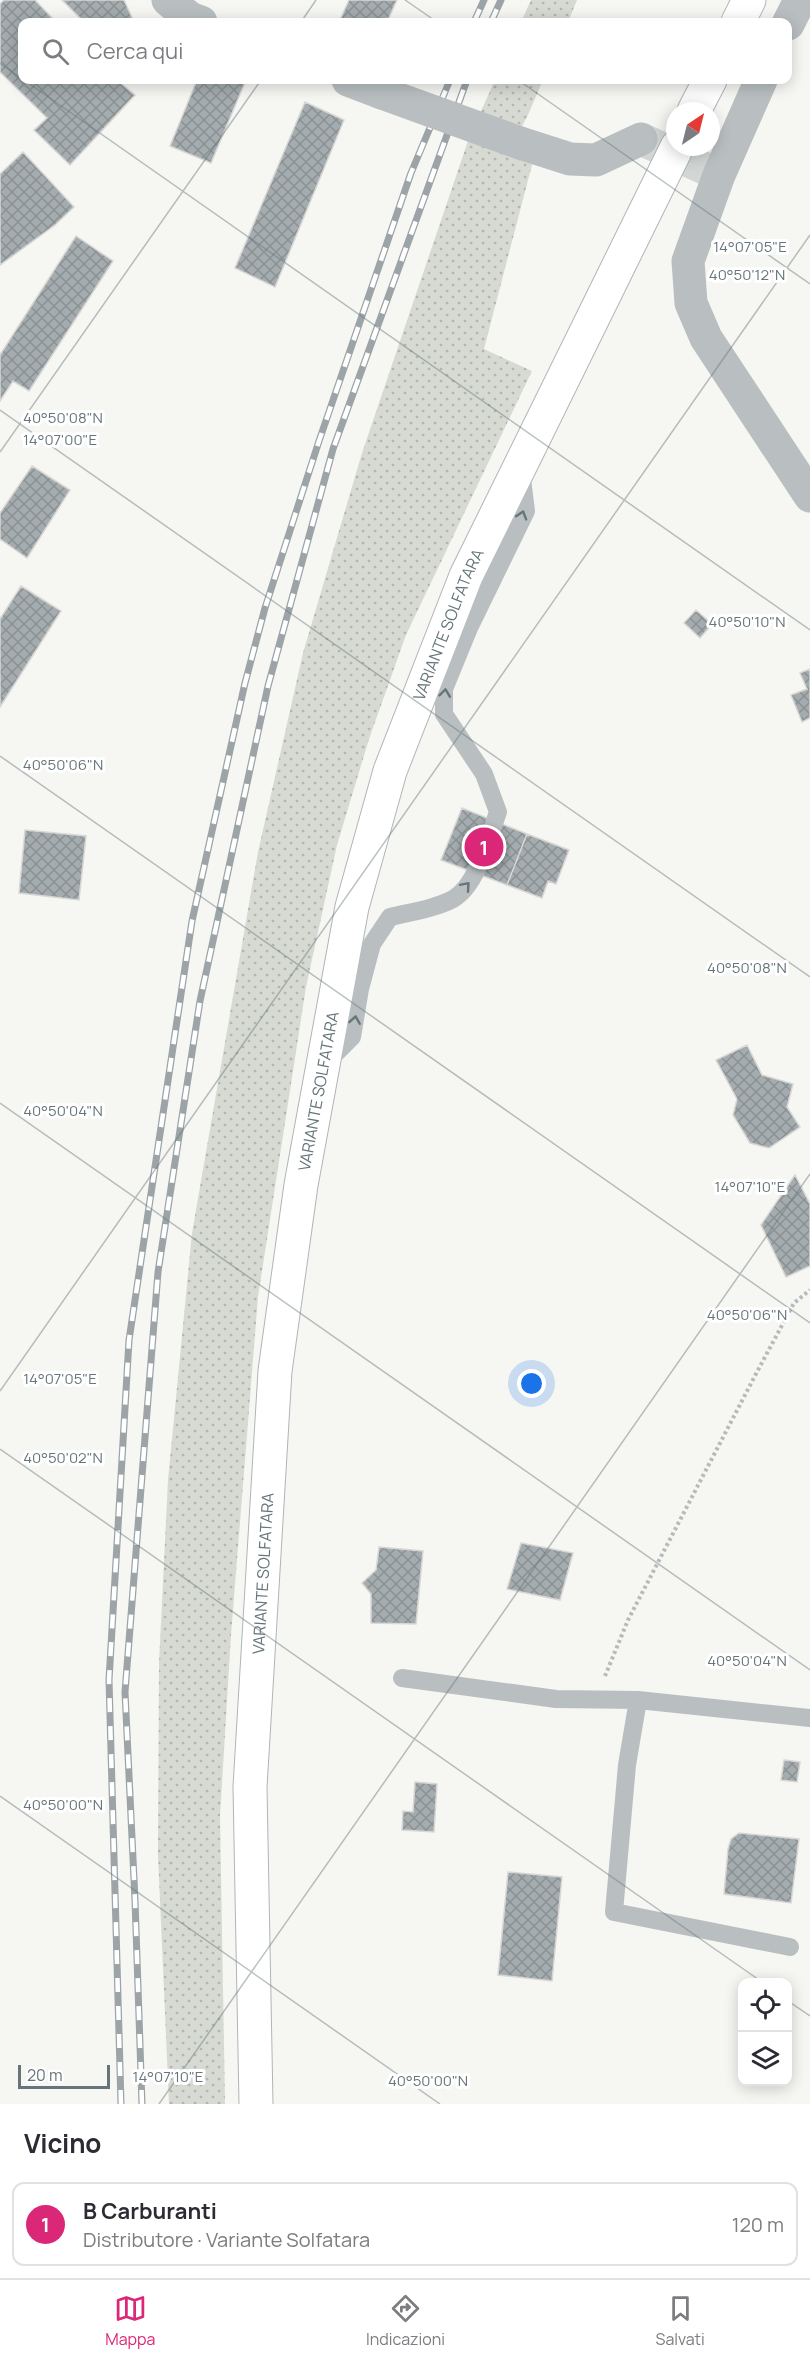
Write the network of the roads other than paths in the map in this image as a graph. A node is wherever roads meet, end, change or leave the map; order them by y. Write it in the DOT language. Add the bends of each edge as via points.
graph roads {
  1 [pos="168,0"];
  2 [pos="749,0"];
  3 [pos="801,0"];
  4 [pos="190,18"];
  5 [pos="740,18"];
  6 [pos="791,18"];
  7 [pos="358,84"];
  8 [pos="708,84"];
  9 [pos="759,84"];
  10 [pos="699,102"];
  11 [pos="642,139"];
  12 [pos="673,156"];
  13 [pos="520,466"];
  14 [pos="810,496"];
  15 [pos="323,1066"];
  16 [pos="402,1678"];
  17 [pos="638,1700"];
  18 [pos="810,1719"];
  19 [pos="790,1947"];
  20 [pos="256,2104"];
  1 -- 4 [label="street"];
  2 -- 5 [label="main road"];
  3 -- 6 [label="street"];
  7 -- 11 [label="street, bridge" via="570,159 596,160"];
  8 -- 10 [label="main road"];
  9 -- 14 [label="street" via="719,175 688,261 691,303 706,338"];
  12 -- 13 [label="main road, VARIANTE SOLFATARA"];
  13 -- 15 [label="main road, VARIANTE SOLFATARA" via="466,576 390,771 352,907"];
  15 -- 13 [label="lane, one-way" via="352,1037 372,944 390,917 455,898 472,881 498,812 484,774 444,714 444,689 526,511"];
  15 -- 20 [label="main road, VARIANTE SOLFATARA" via="301,1185 275,1371 250,1787"];
  16 -- 17 [label="lane" via="556,1699"];
  17 -- 18 [label="lane"];
  17 -- 19 [label="lane" via="627,1765 614,1912"];
}
